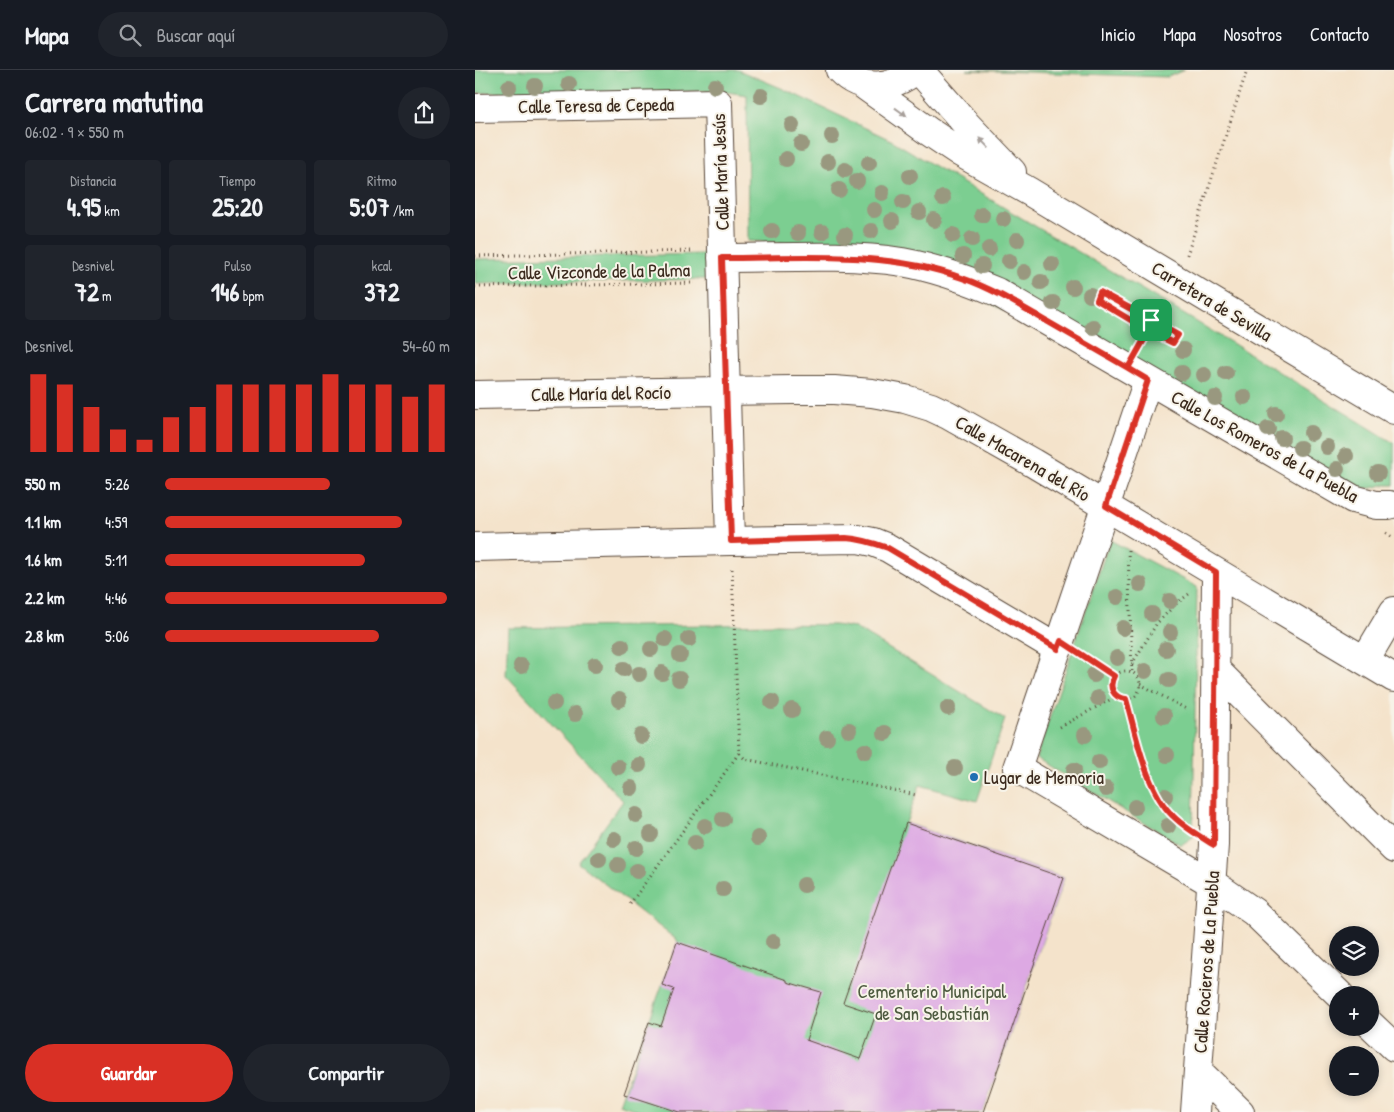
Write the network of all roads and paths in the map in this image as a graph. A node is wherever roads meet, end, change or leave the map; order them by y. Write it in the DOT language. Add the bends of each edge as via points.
graph roads {
  1 [pos="916,70"];
  2 [pos="919,70"];
  3 [pos="1247,70"];
  4 [pos="842,74"];
  5 [pos="718,103"];
  6 [pos="475,108"];
  7 [pos="1030,192"];
  8 [pos="475,256"];
  9 [pos="723,264"];
  10 [pos="1179,280"];
  11 [pos="475,287"];
  12 [pos="1151,320"];
  13 [pos="1149,331"];
  14 [pos="1138,374"];
  15 [pos="1351,385"];
  16 [pos="726,391"];
  17 [pos="475,395"];
  18 [pos="1394,398"];
  19 [pos="1394,410"];
  20 [pos="1389,505"];
  21 [pos="1116,512"];
  22 [pos="1385,532"];
  23 [pos="1394,538"];
  24 [pos="731,541"];
  25 [pos="475,547"];
  26 [pos="1216,572"];
  27 [pos="1394,612"];
  28 [pos="1059,645"];
  29 [pos="1365,660"];
  30 [pos="1132,665"];
  31 [pos="1216,670"];
  32 [pos="1132,672"];
  33 [pos="1114,676"];
  34 [pos="1394,678"];
  35 [pos="1140,684"];
  36 [pos="1117,696"];
  37 [pos="1126,699"];
  38 [pos="1215,724"];
  39 [pos="1025,744"];
  40 [pos="739,753"];
  41 [pos="916,795"];
  42 [pos="1214,845"];
  43 [pos="1394,850"];
  44 [pos="1212,882"];
  45 [pos="630,904"];
  46 [pos="1331,986"];
  47 [pos="1379,1033"];
  48 [pos="1394,1048"];
  49 [pos="1198,1071"];
  50 [pos="1195,1112"];
  51 [pos="1240,1112"];
  1 -- 4 [label="street" via="892,84 877,85"];
  7 -- 2 [label="street, Carretera de Sevilla, one-way"];
  3 -- 10 [label="path"];
  4 -- 7 [label="street, Carretera de Sevilla, one-way" via="961,153"];
  5 -- 6 [label="street, Calle Teresa de Cepeda"];
  5 -- 9 [label="street, Calle María Jesús"];
  7 -- 10 [label="street, Carretera de Sevilla"];
  8 -- 9 [label="path, Calle Vizconde de la Palma"];
  9 -- 11 [label="path, Calle Vizconde de la Palma"];
  9 -- 14 [label="street, Calle Los Romeros de La Puebla" via="852,257 932,269 997,292"];
  9 -- 16 [label="street, Calle María Jesús"];
  10 -- 12 [label="path"];
  10 -- 15 [label="street, Carretera de Sevilla"];
  12 -- 13 [label="path" via="1178,335 1173,343"];
  12 -- 13 [label="path" via="1100,292 1097,300"];
  13 -- 14 [label="path"];
  14 -- 20 [label="street, Calle Los Romeros de La Puebla" via="1353,499"];
  14 -- 21 [label="street"];
  15 -- 18 [label="street"];
  15 -- 19 [label="street, Carretera de Sevilla"];
  16 -- 17 [label="street, Calle María del Rocío"];
  16 -- 21 [label="street, Calle Macarena del Río" via="834,390 872,393 931,407"];
  16 -- 24 [label="street, Calle María Jesús"];
  21 -- 26 [label="street, Calle Macarena del Río"];
  21 -- 28 [label="street"];
  21 -- 30 [label="path"];
  22 -- 23 [label="path"];
  24 -- 25 [label="street"];
  24 -- 28 [label="street" via="846,538 873,542"];
  24 -- 40 [label="path"];
  26 -- 29 [label="street, Calle Macarena del Río"];
  26 -- 30 [label="path" via="1157,623"];
  26 -- 31 [label="street, Calle Rocieros de La Puebla"];
  27 -- 29 [label="street"];
  28 -- 33 [label="path"];
  28 -- 39 [label="street"];
  29 -- 34 [label="street, Calle Macarena del Río"];
  30 -- 32 [label="path"];
  31 -- 38 [label="street, Calle Rocieros de La Puebla"];
  31 -- 43 [label="street"];
  32 -- 33 [label="path" via="1123,670"];
  32 -- 35 [label="path"];
  33 -- 36 [label="path" via="1111,684"];
  35 -- 37 [label="path" via="1135,696"];
  35 -- 38 [label="path"];
  36 -- 37 [label="path"];
  36 -- 39 [label="path"];
  37 -- 42 [label="path" via="1156,794 1172,816"];
  38 -- 42 [label="street, Calle Rocieros de La Puebla"];
  39 -- 44 [label="street" via="1017,768"];
  40 -- 41 [label="path" via="745,758"];
  40 -- 45 [label="path"];
  42 -- 44 [label="street, Calle Rocieros de La Puebla"];
  44 -- 46 [label="street" via="1254,912"];
  44 -- 49 [label="street, Calle Rocieros de La Puebla"];
  47 -- 48 [label="street"];
  49 -- 50 [label="street, Calle Rocieros de La Puebla"];
  49 -- 51 [label="street"];
}
